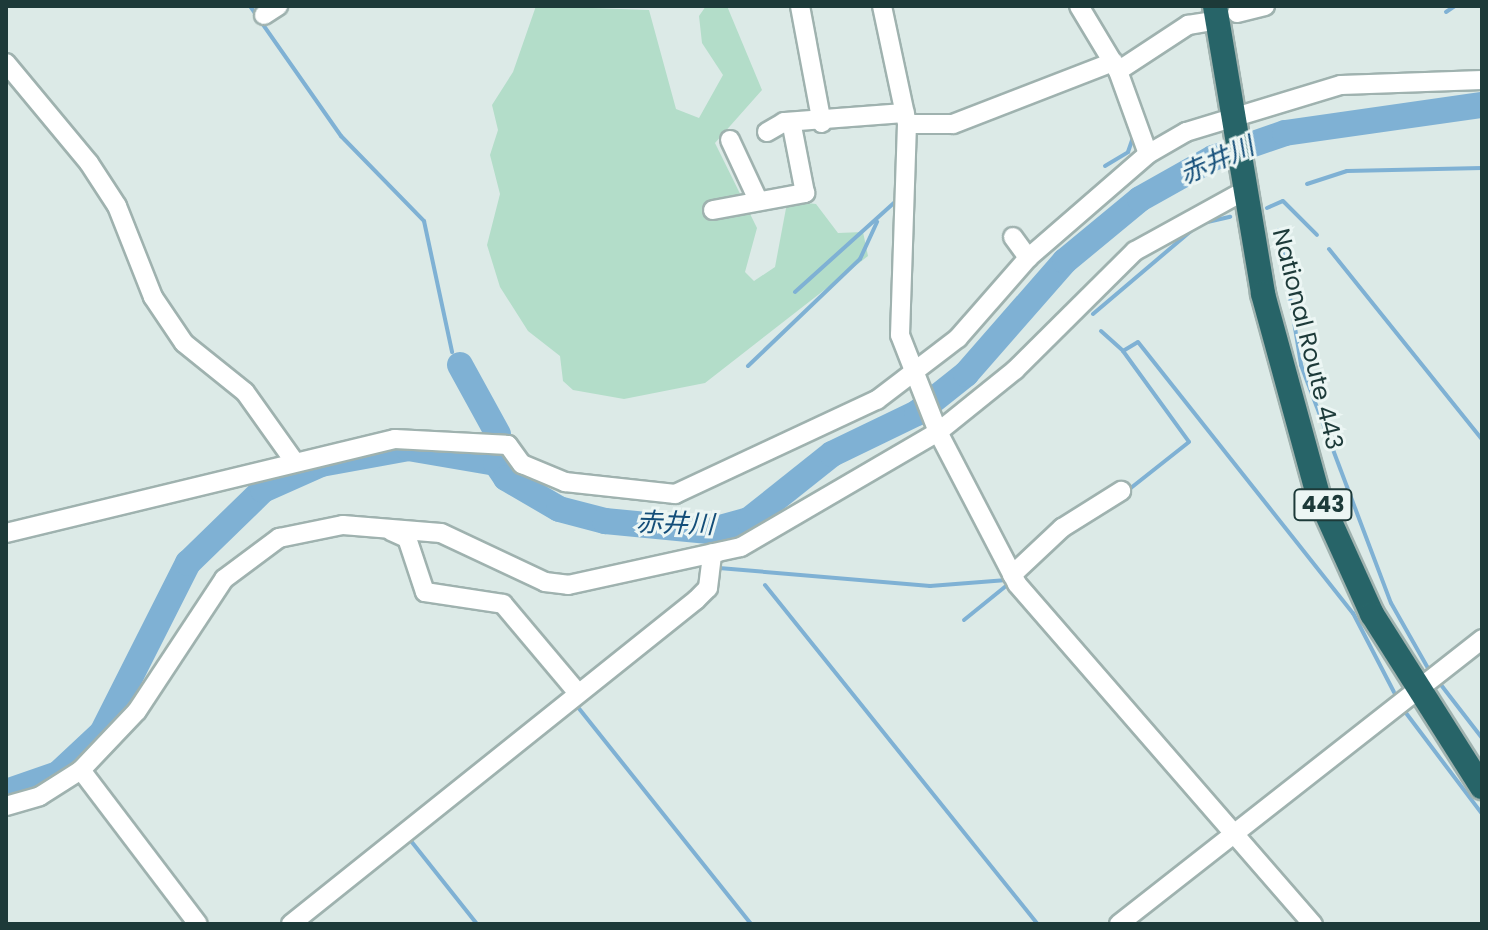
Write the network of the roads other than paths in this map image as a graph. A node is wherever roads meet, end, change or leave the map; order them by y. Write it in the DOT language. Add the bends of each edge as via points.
graph roads {
  1 [pos="800,6"];
  2 [pos="882,6"];
  3 [pos="1079,6"];
  4 [pos="1260,7"];
  5 [pos="1210,14"];
  6 [pos="6,63"];
  7 [pos="1116,66"];
  8 [pos="1482,80"];
  9 [pos="1232,114"];
  10 [pos="906,118"];
  11 [pos="822,123"];
  12 [pos="792,126"];
  13 [pos="767,132"];
  14 [pos="730,140"];
  15 [pos="1148,154"];
  16 [pos="1246,190"];
  17 [pos="757,198"];
  18 [pos="713,210"];
  19 [pos="1013,237"];
  20 [pos="1028,258"];
  21 [pos="915,378"];
  22 [pos="936,429"];
  23 [pos="294,461"];
  24 [pos="1121,491"];
  25 [pos="384,527"];
  26 [pos="6,533"];
  27 [pos="712,553"];
  28 [pos="1012,575"];
  29 [pos="1482,639"];
  30 [pos="1416,691"];
  31 [pos="577,692"];
  32 [pos="81,770"];
  33 [pos="1482,787"];
  34 [pos="6,806"];
  35 [pos="1237,830"];
  36 [pos="198,924"];
  37 [pos="291,924"];
  38 [pos="1119,924"];
  39 [pos="1313,924"];
  1 -- 11 [label="street"];
  2 -- 10 [label="street"];
  3 -- 7 [label="street"];
  4 -- 5 [label="street"];
  5 -- 7 [label="street"];
  5 -- 9 [label="highway, National Route 443 / 443"];
  6 -- 23 [label="street" via="59,121 110,195 153,297 184,343 245,392"];
  7 -- 10 [label="street" via="953,124"];
  7 -- 15 [label="street"];
  8 -- 9 [label="street" via="1341,85"];
  9 -- 15 [label="street"];
  9 -- 16 [label="highway, National Route 443 / 443"];
  10 -- 11 [label="street"];
  10 -- 21 [label="street" via="898,312"];
  11 -- 12 [label="street"];
  12 -- 13 [label="street" via="784,122"];
  12 -- 17 [label="street" via="805,193"];
  14 -- 17 [label="street"];
  15 -- 20 [label="street"];
  16 -- 22 [label="street" via="1135,251 1015,370"];
  16 -- 30 [label="highway, National Route 443 / 443" via="1266,308 1318,495"];
  17 -- 18 [label="street"];
  19 -- 20 [label="street"];
  20 -- 21 [label="street"];
  21 -- 22 [label="street"];
  21 -- 23 [label="street" via="729,471 655,497 543,476 508,445 395,439"];
  22 -- 27 [label="street" via="741,547"];
  22 -- 28 [label="street"];
  23 -- 26 [label="street"];
  24 -- 28 [label="street" via="1062,528"];
  25 -- 27 [label="street" via="441,533 545,582 568,585"];
  25 -- 31 [label="street" via="407,538 425,592 503,604"];
  25 -- 32 [label="street" via="310,528 279,538 239,565 137,711"];
  27 -- 31 [label="street" via="708,588"];
  28 -- 35 [label="street"];
  29 -- 30 [label="street"];
  30 -- 33 [label="highway, National Route 443 / 443"];
  30 -- 35 [label="street"];
  31 -- 37 [label="street"];
  32 -- 34 [label="street" via="40,796"];
  32 -- 36 [label="street"];
  35 -- 38 [label="street"];
  35 -- 39 [label="street"];
}
